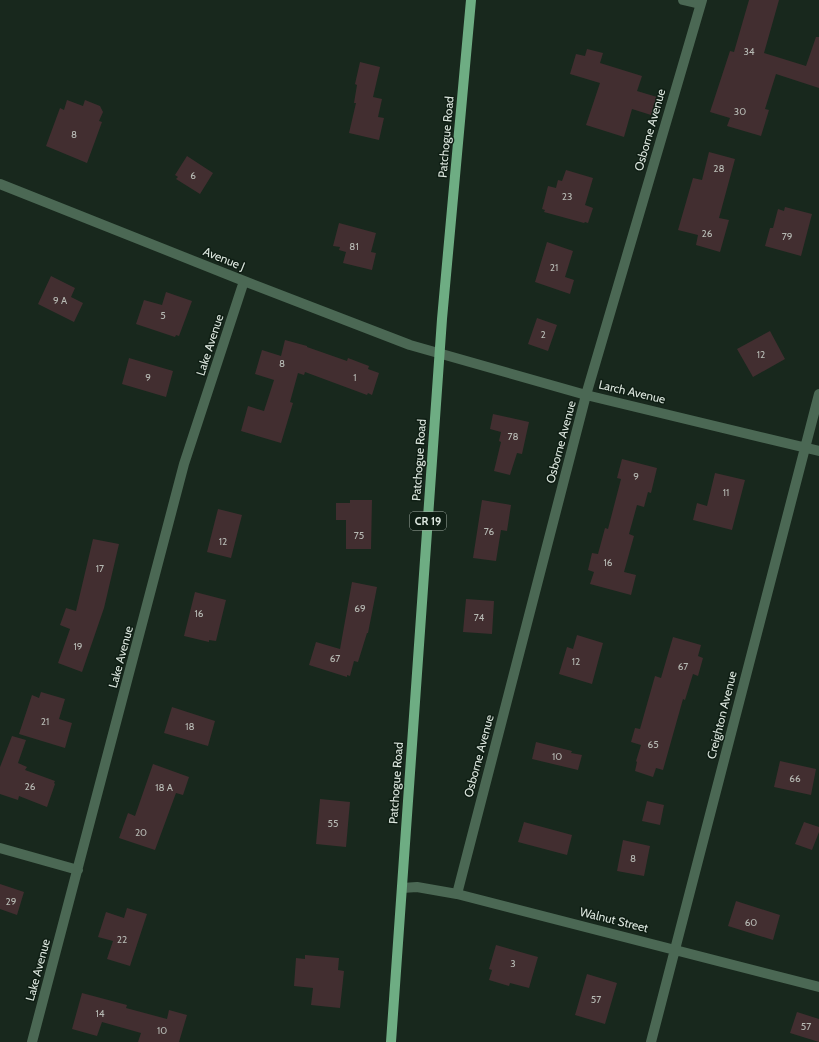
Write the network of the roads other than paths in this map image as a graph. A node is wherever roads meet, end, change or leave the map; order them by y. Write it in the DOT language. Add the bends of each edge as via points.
graph roads {
  1 [pos="471,0"];
  2 [pos="683,0"];
  3 [pos="701,2"];
  4 [pos="0,184"];
  5 [pos="244,281"];
  6 [pos="440,354"];
  7 [pos="819,394"];
  8 [pos="586,395"];
  9 [pos="804,447"];
  10 [pos="819,451"];
  11 [pos="0,848"];
  12 [pos="78,870"];
  13 [pos="402,888"];
  14 [pos="457,894"];
  15 [pos="675,949"];
  16 [pos="819,987"];
  17 [pos="32,1042"];
  18 [pos="391,1042"];
  19 [pos="651,1042"];
  1 -- 6 [label="main road, Patchogue Road / CR 19"];
  2 -- 3 [label="street"];
  3 -- 8 [label="street, Osborne Avenue"];
  4 -- 5 [label="street, Avenue J"];
  5 -- 6 [label="street, Avenue J"];
  5 -- 12 [label="street, Lake Avenue" via="184,464"];
  6 -- 8 [label="street, Larch Avenue"];
  6 -- 13 [label="main road, Patchogue Road / CR 19"];
  7 -- 9 [label="street, Creighton Avenue"];
  8 -- 9 [label="street, Larch Avenue"];
  8 -- 14 [label="street, Osborne Avenue"];
  9 -- 10 [label="street, Larch Avenue"];
  9 -- 15 [label="street, Creighton Avenue"];
  11 -- 12 [label="street"];
  12 -- 17 [label="street, Lake Avenue"];
  13 -- 14 [label="street, Walnut Street" via="417,887"];
  13 -- 18 [label="main road, Patchogue Road / CR 19"];
  14 -- 15 [label="street, Walnut Street"];
  15 -- 16 [label="street, Walnut Street"];
  15 -- 19 [label="street, Creighton Avenue"];
}
